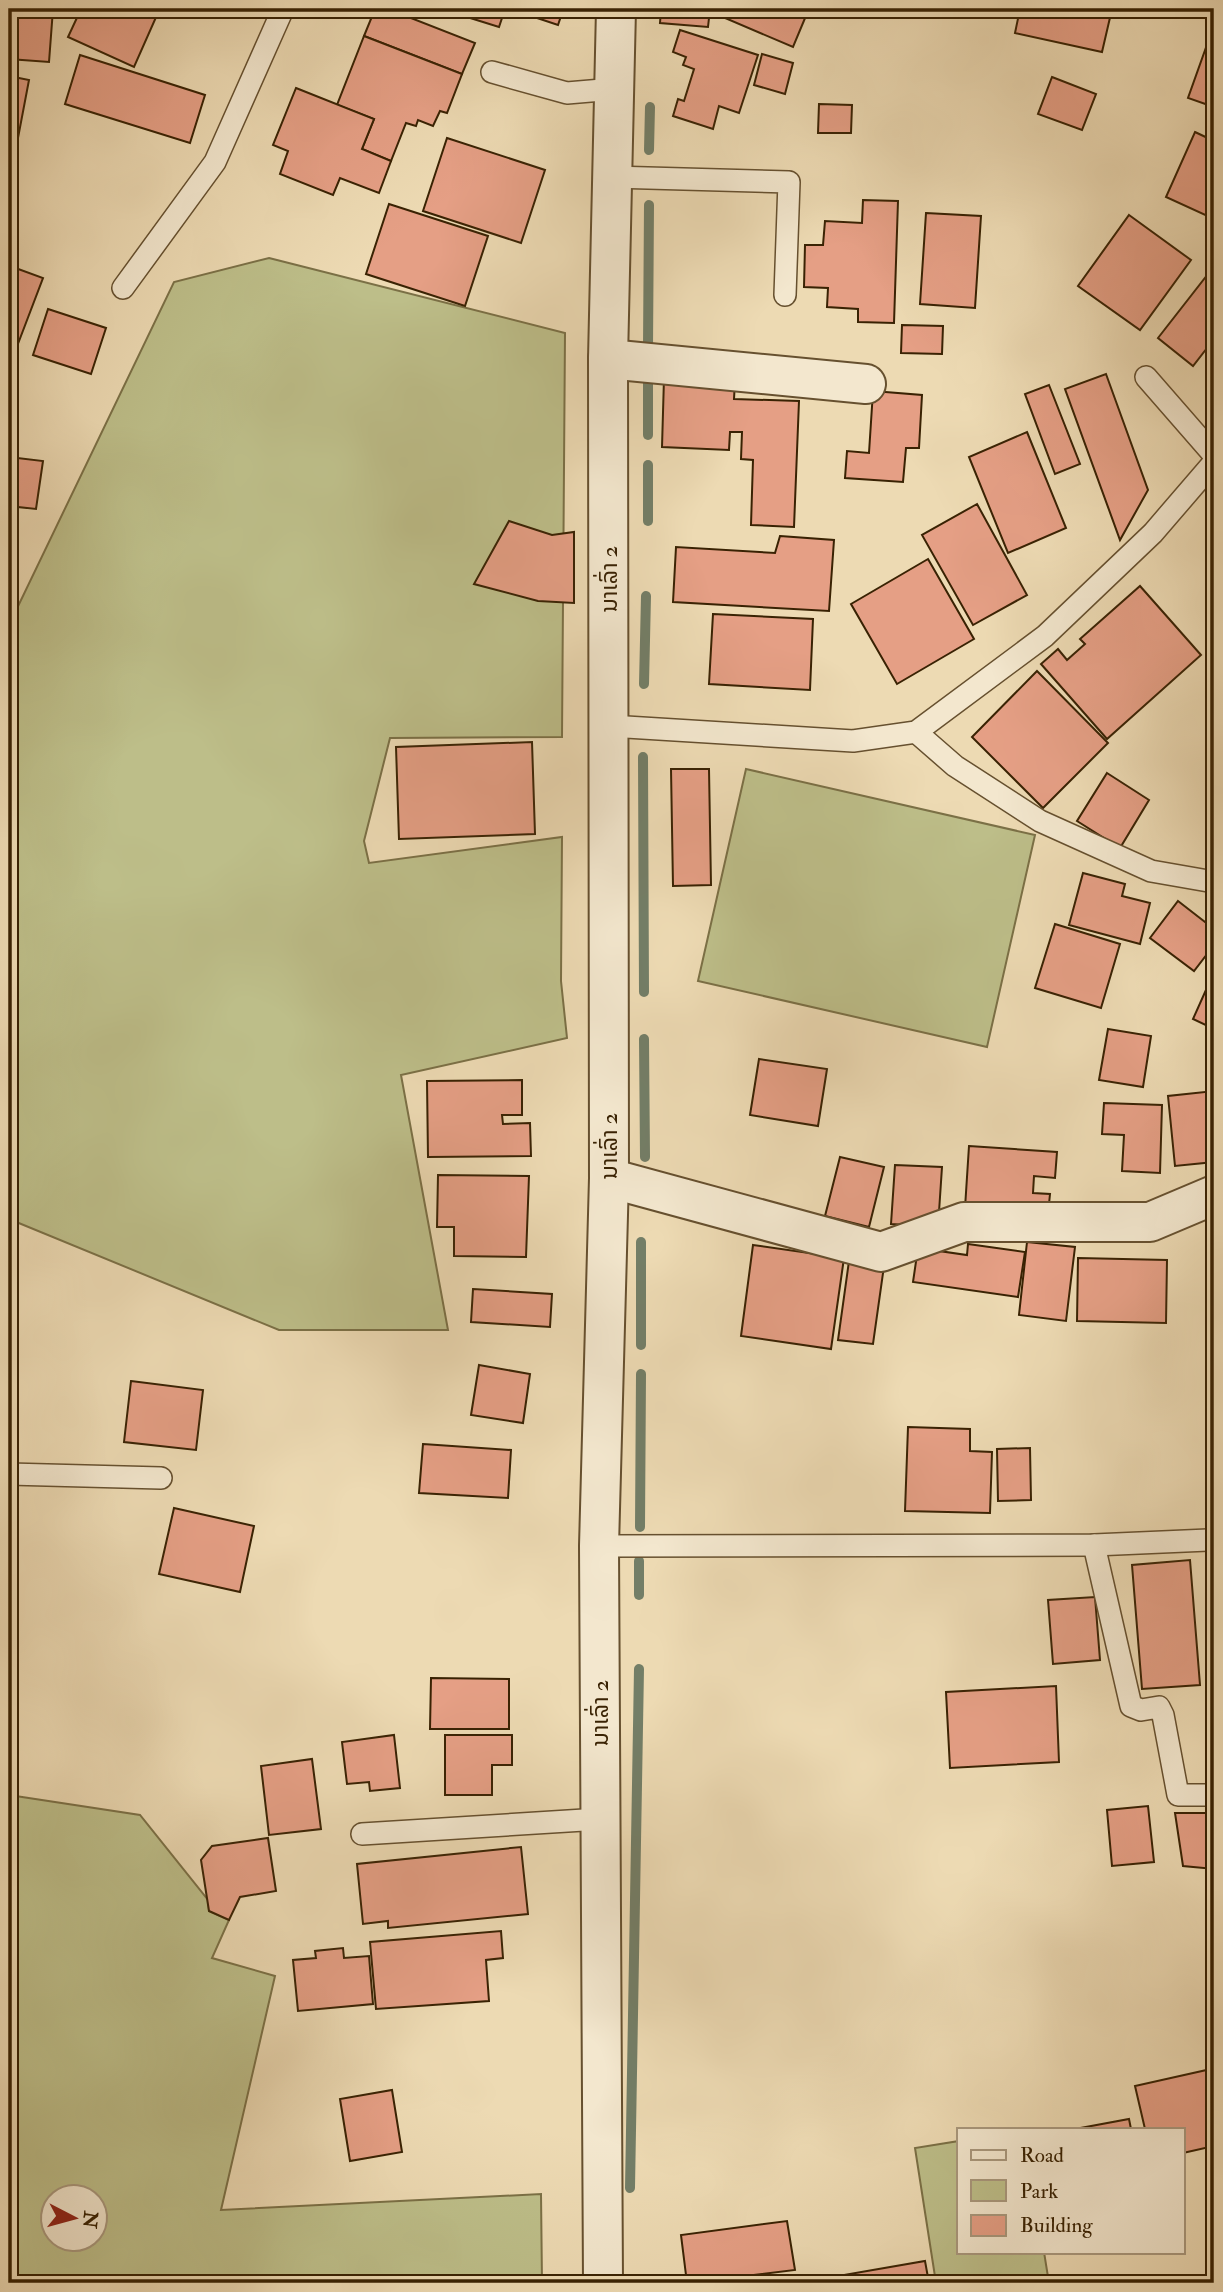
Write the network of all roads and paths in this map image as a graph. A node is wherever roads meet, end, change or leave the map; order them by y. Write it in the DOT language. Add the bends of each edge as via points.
graph roads {
  1 [pos="283,9"];
  2 [pos="616,9"];
  3 [pos="492,72"];
  4 [pos="614,89"];
  5 [pos="612,177"];
  6 [pos="123,288"];
  7 [pos="785,295"];
  8 [pos="607,359"];
  9 [pos="1146,377"];
  10 [pos="866,384"];
  11 [pos="1214,455"];
  12 [pos="1214,462"];
  13 [pos="610,726"];
  14 [pos="916,732"];
  15 [pos="1214,882"];
  16 [pos="609,1178"];
  17 [pos="1214,1195"];
  18 [pos="9,1474"];
  19 [pos="161,1478"];
  20 [pos="1208,1540"];
  21 [pos="1094,1545"];
  22 [pos="599,1546"];
  23 [pos="1205,1795"];
  24 [pos="600,1819"];
  25 [pos="362,1834"];
  26 [pos="603,2283"];
  1 -- 6 [label="lane" via="215,162"];
  2 -- 4 [label="street, ນາເລົ່າ 2"];
  3 -- 4 [label="lane" via="567,93"];
  4 -- 5 [label="street, ນາເລົ່າ 2"];
  5 -- 7 [label="lane" via="789,182"];
  5 -- 8 [label="street, ນາເລົ່າ 2"];
  8 -- 10 [label="street"];
  8 -- 13 [label="street, ນາເລົ່າ 2"];
  9 -- 11 [label="lane"];
  12 -- 14 [label="lane" via="1153,533 1045,636"];
  13 -- 14 [label="lane" via="853,741"];
  13 -- 16 [label="street, ນາເລົ່າ 2"];
  14 -- 15 [label="lane" via="955,766 1040,821 1151,871"];
  16 -- 17 [label="street" via="881,1252 964,1222 1150,1222"];
  16 -- 22 [label="street, ນາເລົ່າ 2"];
  18 -- 19 [label="lane"];
  20 -- 21 [label="lane"];
  21 -- 22 [label="lane"];
  21 -- 23 [label="lane" via="1131,1706 1141,1710 1159,1707 1178,1795"];
  22 -- 24 [label="street, ນາເລົ່າ 2"];
  24 -- 25 [label="lane"];
  24 -- 26 [label="street, ນາເລົ່າ 2"];
}
